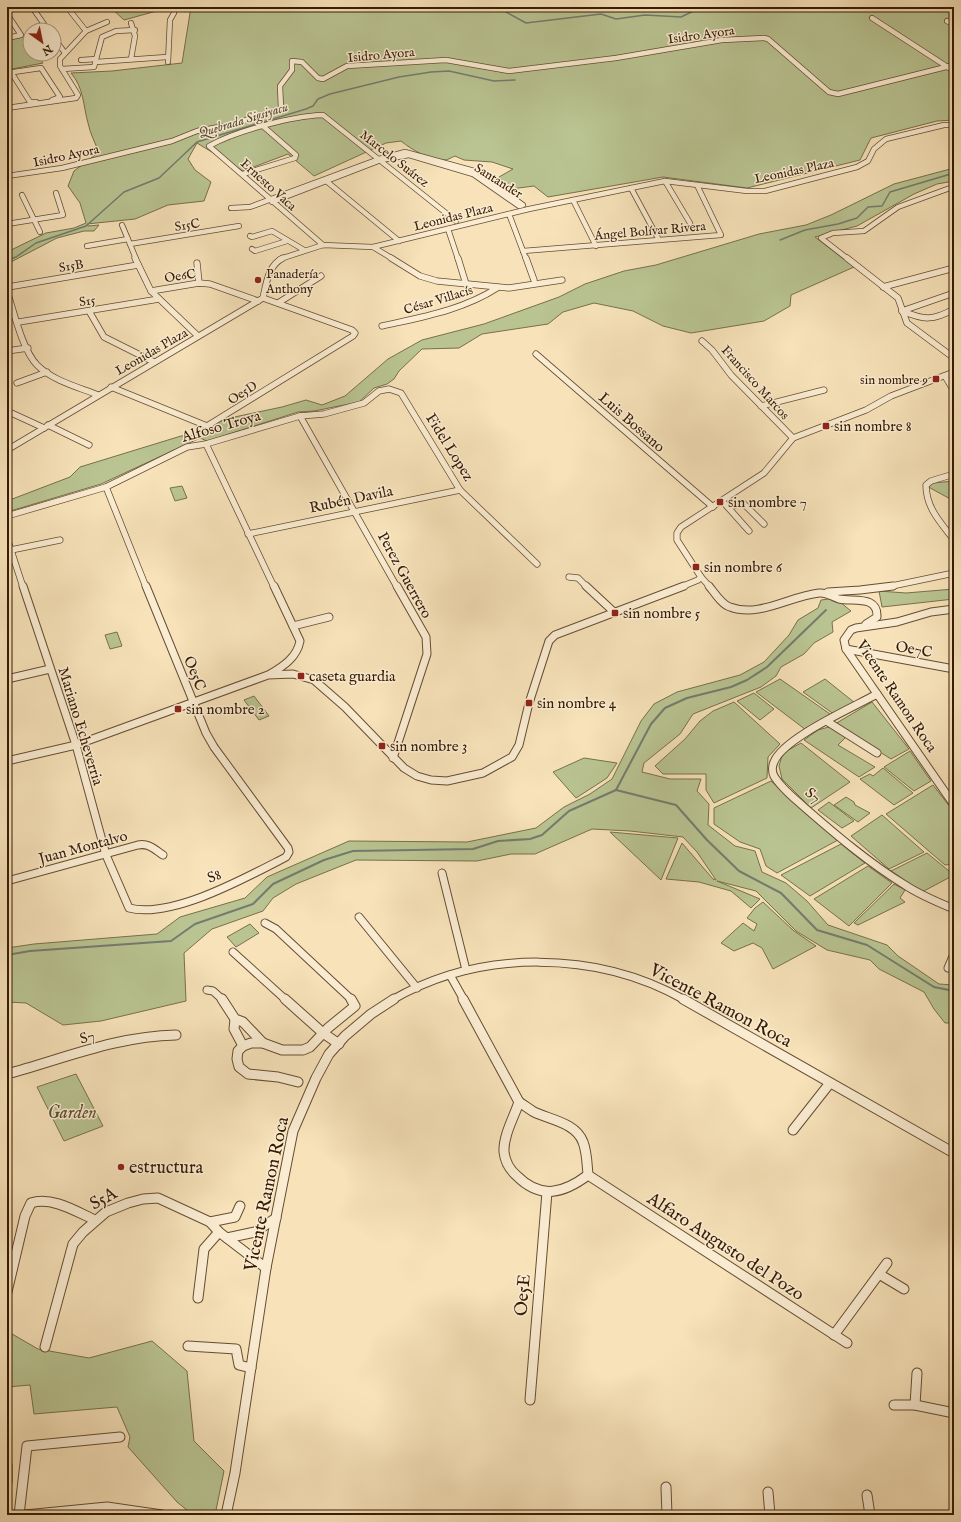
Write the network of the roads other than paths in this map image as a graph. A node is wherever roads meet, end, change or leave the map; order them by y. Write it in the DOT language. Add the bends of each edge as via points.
graph roads {
  1 [pos="50,7"];
  2 [pos="67,7"];
  3 [pos="33,8"];
  4 [pos="174,13"];
  5 [pos="7,14"];
  6 [pos="872,18"];
  7 [pos="947,21"];
  8 [pos="43,22"];
  9 [pos="107,22"];
  10 [pos="131,23"];
  11 [pos="954,25"];
  12 [pos="135,30"];
  13 [pos="86,31"];
  14 [pos="7,38"];
  15 [pos="62,49"];
  16 [pos="65,53"];
  17 [pos="131,59"];
  18 [pos="81,60"];
  19 [pos="96,60"];
  20 [pos="954,65"];
  21 [pos="949,68"];
  22 [pos="62,69"];
  23 [pos="9,73"];
  24 [pos="7,108"];
  25 [pos="954,124"];
  26 [pos="264,127"];
  27 [pos="405,154"];
  28 [pos="380,160"];
  29 [pos="243,174"];
  30 [pos="7,176"];
  31 [pos="325,180"];
  32 [pos="665,181"];
  33 [pos="697,185"];
  34 [pos="631,188"];
  35 [pos="953,188"];
  36 [pos="56,193"];
  37 [pos="22,195"];
  38 [pos="271,200"];
  39 [pos="573,200"];
  40 [pos="231,208"];
  41 [pos="509,214"];
  42 [pos="33,220"];
  43 [pos="456,221"];
  44 [pos="690,223"];
  45 [pos="7,224"];
  46 [pos="122,225"];
  47 [pos="240,226"];
  48 [pos="448,229"];
  49 [pos="40,232"];
  50 [pos="250,236"];
  51 [pos="659,240"];
  52 [pos="287,241"];
  53 [pos="399,241"];
  54 [pos="129,242"];
  55 [pos="323,245"];
  56 [pos="87,246"];
  57 [pos="596,246"];
  58 [pos="373,247"];
  59 [pos="252,249"];
  60 [pos="304,250"];
  61 [pos="523,251"];
  62 [pos="197,263"];
  63 [pos="138,265"];
  64 [pos="954,268"];
  65 [pos="321,276"];
  66 [pos="534,280"];
  67 [pos="562,280"];
  68 [pos="199,283"];
  69 [pos="466,284"];
  70 [pos="883,287"];
  71 [pos="497,288"];
  72 [pos="7,289"];
  73 [pos="151,291"];
  74 [pos="951,294"];
  75 [pos="263,298"];
  76 [pos="158,299"];
  77 [pos="258,301"];
  78 [pos="278,303"];
  79 [pos="954,309"];
  80 [pos="89,311"];
  81 [pos="902,311"];
  82 [pos="19,322"];
  83 [pos="382,326"];
  84 [pos="198,336"];
  85 [pos="702,341"];
  86 [pos="28,348"];
  87 [pos="7,351"];
  88 [pos="536,354"];
  89 [pos="954,358"];
  90 [pos="154,362"];
  91 [pos="47,372"];
  92 [pos="954,372"];
  93 [pos="945,376"];
  94 [pos="17,384"];
  95 [pos="111,387"];
  96 [pos="824,390"];
  97 [pos="398,391"];
  98 [pos="954,391"];
  99 [pos="98,395"];
  100 [pos="761,406"];
  101 [pos="7,411"];
  102 [pos="300,416"];
  103 [pos="46,426"];
  104 [pos="794,438"];
  105 [pos="206,444"];
  106 [pos="89,445"];
  107 [pos="8,449"];
  108 [pos="954,474"];
  109 [pos="106,487"];
  110 [pos="460,490"];
  111 [pos="723,501"];
  112 [pos="713,507"];
  113 [pos="728,507"];
  114 [pos="355,512"];
  115 [pos="7,516"];
  116 [pos="764,524"];
  117 [pos="749,531"];
  118 [pos="248,534"];
  119 [pos="7,538"];
  120 [pos="60,540"];
  121 [pos="954,540"];
  122 [pos="11,550"];
  123 [pos="537,564"];
  124 [pos="954,573"];
  125 [pos="569,577"];
  126 [pos="701,577"];
  127 [pos="824,593"];
  128 [pos="954,610"];
  129 [pos="615,613"];
  130 [pos="329,617"];
  131 [pos="293,626"];
  132 [pos="864,626"];
  133 [pos="846,650"];
  134 [pos="50,669"];
  135 [pos="954,669"];
  136 [pos="268,675"];
  137 [pos="7,679"];
  138 [pos="877,694"];
  139 [pos="194,704"];
  140 [pos="828,722"];
  141 [pos="76,745"];
  142 [pos="877,753"];
  143 [pos="393,758"];
  144 [pos="7,761"];
  145 [pos="954,805"];
  146 [pos="289,852"];
  147 [pos="163,855"];
  148 [pos="106,856"];
  149 [pos="442,874"];
  150 [pos="7,881"];
  151 [pos="954,909"];
  152 [pos="142,912"];
  153 [pos="359,917"];
  154 [pos="265,923"];
  155 [pos="233,952"];
  156 [pos="954,954"];
  157 [pos="948,968"];
  158 [pos="466,970"];
  159 [pos="450,975"];
  160 [pos="417,988"];
  161 [pos="207,990"];
  162 [pos="235,1019"];
  163 [pos="323,1033"];
  164 [pos="176,1035"];
  165 [pos="263,1043"];
  166 [pos="339,1044"];
  167 [pos="243,1046"];
  168 [pos="7,1074"];
  169 [pos="298,1082"];
  170 [pos="830,1083"];
  171 [pos="519,1102"];
  172 [pos="793,1130"];
  173 [pos="954,1153"];
  174 [pos="588,1175"];
  175 [pos="547,1192"];
  176 [pos="240,1206"];
  177 [pos="276,1218"];
  178 [pos="95,1220"];
  179 [pos="210,1222"];
  180 [pos="219,1232"];
  181 [pos="227,1238"];
  182 [pos="887,1263"];
  183 [pos="266,1268"];
  184 [pos="879,1274"];
  185 [pos="904,1289"];
  186 [pos="7,1292"];
  187 [pos="198,1298"];
  188 [pos="834,1335"];
  189 [pos="847,1344"];
  190 [pos="188,1346"];
  191 [pos="45,1347"];
  192 [pos="251,1368"];
  193 [pos="917,1373"];
  194 [pos="530,1400"];
  195 [pos="894,1405"];
  196 [pos="915,1406"];
  197 [pos="954,1413"];
  198 [pos="120,1437"];
  199 [pos="7,1465"];
  200 [pos="7,1482"];
  201 [pos="666,1487"];
  202 [pos="768,1492"];
  203 [pos="867,1495"];
  204 [pos="19,1515"];
  205 [pos="25,1515"];
  206 [pos="162,1515"];
  207 [pos="226,1515"];
  208 [pos="667,1515"];
  209 [pos="770,1515"];
  210 [pos="870,1515"];
  1 -- 3 [label="street"];
  2 -- 13 [label="street"];
  3 -- 8 [label="street"];
  4 -- 17 [label="street" via="170,20 167,59"];
  5 -- 14 [label="street" via="21,35"];
  6 -- 21 [label="street"];
  7 -- 11 [label="street"];
  9 -- 13 [label="street"];
  10 -- 12 [label="street"];
  12 -- 17 [label="street"];
  12 -- 19 [label="street" via="116,31 102,37"];
  13 -- 16 [label="street"];
  15 -- 16 [label="street"];
  16 -- 22 [label="street" via="59,62"];
  17 -- 19 [label="street"];
  18 -- 19 [label="street"];
  19 -- 22 [label="street" via="91,68"];
  20 -- 21 [label="street"];
  21 -- 30 [label="street, Isidro Ayora" via="835,94 764,38 722,40 616,58 509,71 446,60 347,66 323,79 318,78 302,62 292,61 292,70 280,86 282,108 278,110 106,158"];
  22 -- 24 [label="street" via="78,95 76,98"];
  23 -- 23 [label="street" via="31,103 60,98 41,68"];
  25 -- 33 [label="street, Leonidas Plaza" via="886,139 874,149 868,161 857,167 765,191"];
  26 -- 28 [label="street, Marcelo Suárez" via="323,115"];
  26 -- 29 [label="street" via="296,155 295,158"];
  26 -- 29 [label="street, Ernesto Vaca" via="218,140 209,146"];
  27 -- 27 [label="street, Santander" via="473,174 519,206 523,206 478,172"];
  27 -- 28 [label="street"];
  28 -- 31 [label="street"];
  28 -- 43 [label="street, Marcelo Suárez"];
  29 -- 38 [label="street, Ernesto Vaca"];
  31 -- 38 [label="street"];
  31 -- 53 [label="street"];
  32 -- 33 [label="street, Leonidas Plaza"];
  32 -- 34 [label="street, Leonidas Plaza"];
  32 -- 44 [label="street"];
  33 -- 51 [label="street, Ángel Bolívar Rivera" via="722,235"];
  34 -- 39 [label="street, Leonidas Plaza"];
  34 -- 51 [label="street"];
  35 -- 70 [label="street" via="898,207 864,231 833,233 822,237 821,239"];
  36 -- 42 [label="street" via="64,214"];
  37 -- 42 [label="street"];
  38 -- 40 [label="street" via="250,207"];
  38 -- 55 [label="street, Ernesto Vaca"];
  39 -- 41 [label="street, Leonidas Plaza"];
  39 -- 57 [label="street"];
  41 -- 48 [label="street, Leonidas Plaza"];
  41 -- 61 [label="street"];
  42 -- 45 [label="street"];
  42 -- 49 [label="street"];
  46 -- 54 [label="street"];
  47 -- 54 [label="street, S15C" via="137,243"];
  48 -- 53 [label="street, Leonidas Plaza"];
  48 -- 69 [label="street"];
  50 -- 52 [label="street" via="252,238 272,231"];
  51 -- 57 [label="street, Ángel Bolívar Rivera"];
  52 -- 59 [label="street" via="255,251"];
  52 -- 60 [label="street"];
  53 -- 58 [label="street, Leonidas Plaza"];
  54 -- 56 [label="street, S15C"];
  54 -- 63 [label="street"];
  55 -- 58 [label="street, Leonidas Plaza"];
  55 -- 60 [label="street, Leonidas Plaza"];
  57 -- 61 [label="street, Ángel Bolívar Rivera"];
  58 -- 69 [label="street" via="420,276"];
  60 -- 75 [label="street, Leonidas Plaza" via="275,263 267,277"];
  61 -- 66 [label="street"];
  62 -- 68 [label="street"];
  63 -- 72 [label="street, S15B"];
  63 -- 73 [label="street"];
  64 -- 70 [label="street"];
  65 -- 78 [label="street"];
  67 -- 71 [label="street"];
  68 -- 73 [label="street, Oe6C"];
  68 -- 77 [label="street, Oe6C" via="210,284"];
  69 -- 71 [label="street"];
  70 -- 81 [label="street" via="898,298"];
  71 -- 83 [label="street, César Villacís" via="459,306"];
  72 -- 82 [label="street"];
  73 -- 76 [label="street"];
  74 -- 81 [label="street"];
  75 -- 77 [label="street, Leonidas Plaza"];
  75 -- 78 [label="street"];
  76 -- 80 [label="street, S15"];
  76 -- 84 [label="street"];
  77 -- 84 [label="street, Leonidas Plaza"];
  78 -- 95 [label="street, Oe5D" via="355,333 207,426"];
  79 -- 81 [label="street" via="938,319 928,320"];
  80 -- 82 [label="street, S15"];
  80 -- 90 [label="street" via="104,337"];
  81 -- 89 [label="street" via="907,323"];
  82 -- 86 [label="street"];
  84 -- 90 [label="street, Leonidas Plaza"];
  85 -- 100 [label="street, Francisco Marcos"];
  86 -- 87 [label="street"];
  86 -- 91 [label="street" via="36,364"];
  88 -- 112 [label="street, Luis Bossano"];
  90 -- 95 [label="street, Leonidas Plaza"];
  91 -- 94 [label="street"];
  91 -- 99 [label="street"];
  92 -- 93 [label="street"];
  93 -- 98 [label="street"];
  93 -- 104 [label="street" via="891,396 866,410"];
  95 -- 99 [label="street, Leonidas Plaza"];
  96 -- 100 [label="street"];
  97 -- 102 [label="street, Alfoso Troya" via="384,389 375,392 364,403 324,414"];
  97 -- 110 [label="street, Fidel Lopez"];
  99 -- 103 [label="street, Leonidas Plaza"];
  100 -- 104 [label="street, Francisco Marcos"];
  101 -- 103 [label="street"];
  102 -- 105 [label="street, Alfoso Troya"];
  102 -- 114 [label="street, Perez Guerrero"];
  103 -- 106 [label="street"];
  103 -- 107 [label="street, Leonidas Plaza"];
  104 -- 111 [label="street" via="764,474"];
  105 -- 109 [label="street, Alfoso Troya" via="187,447"];
  105 -- 118 [label="street"];
  108 -- 121 [label="street" via="931,481 926,485 925,491 926,502"];
  109 -- 115 [label="street, Alfoso Troya"];
  109 -- 139 [label="street, Oe5C"];
  110 -- 114 [label="street, Rubén Davila"];
  110 -- 123 [label="street, Fidel Lopez"];
  111 -- 112 [label="street"];
  111 -- 113 [label="street"];
  112 -- 126 [label="street" via="681,527 677,533 678,540"];
  113 -- 116 [label="street" via="743,503"];
  113 -- 117 [label="street"];
  114 -- 118 [label="street, Rubén Davila"];
  114 -- 143 [label="street, Perez Guerrero" via="426,637 428,645 423,670"];
  118 -- 131 [label="street"];
  119 -- 122 [label="street, Mariano Echeverria"];
  120 -- 122 [label="street"];
  122 -- 134 [label="street, Mariano Echeverria"];
  124 -- 127 [label="street" via="871,591"];
  125 -- 129 [label="street" via="578,578"];
  126 -- 127 [label="street" via="728,607 734,609 756,608"];
  126 -- 129 [label="street" via="693,583"];
  127 -- 132 [label="street" via="840,600 862,600 875,607 877,617"];
  128 -- 132 [label="street, Vicente Ramon Roca" via="931,612 897,622"];
  129 -- 143 [label="street" via="556,635 549,641 529,703 519,745 512,757 501,765 465,778 431,780 417,776"];
  130 -- 131 [label="street"];
  131 -- 136 [label="street" via="300,647 286,664"];
  132 -- 133 [label="street, Vicente Ramon Roca" via="850,630 846,635"];
  133 -- 135 [label="street, Oe7C"];
  133 -- 138 [label="street, Vicente Ramon Roca"];
  134 -- 137 [label="street"];
  134 -- 141 [label="street, Mariano Echeverria"];
  136 -- 139 [label="street"];
  136 -- 143 [label="street" via="293,674 314,680 346,707"];
  138 -- 140 [label="street, S7"];
  138 -- 145 [label="street, Vicente Ramon Roca"];
  139 -- 141 [label="street"];
  139 -- 146 [label="street, Oe5C" via="214,747"];
  140 -- 142 [label="street"];
  140 -- 151 [label="street, S7" via="780,750 772,766 774,777 838,835 898,881"];
  141 -- 144 [label="street"];
  141 -- 148 [label="street, Mariano Echeverria"];
  146 -- 152 [label="street, S8" via="286,856 223,889 157,910"];
  147 -- 148 [label="street, Juan Montalvo" via="145,844"];
  148 -- 150 [label="street, Juan Montalvo"];
  148 -- 152 [label="street, Mariano Echeverria" via="126,904 129,908"];
  149 -- 158 [label="street"];
  153 -- 160 [label="street"];
  154 -- 163 [label="street" via="276,929 353,1002 355,1006"];
  155 -- 163 [label="street"];
  156 -- 157 [label="street"];
  158 -- 159 [label="street, Vicente Ramon Roca"];
  158 -- 170 [label="street, Vicente Ramon Roca" via="500,963 545,962 602,969 637,977 676,995"];
  159 -- 160 [label="street, Vicente Ramon Roca"];
  159 -- 171 [label="street"];
  160 -- 166 [label="street, Vicente Ramon Roca" via="394,999 359,1022"];
  161 -- 162 [label="street" via="221,998"];
  162 -- 165 [label="street" via="244,1022"];
  162 -- 167 [label="street" via="232,1027"];
  163 -- 165 [label="street" via="310,1047 303,1050 282,1050"];
  163 -- 166 [label="street"];
  164 -- 168 [label="street, S7" via="130,1039"];
  165 -- 167 [label="street" via="251,1042"];
  166 -- 177 [label="street, Vicente Ramon Roca" via="329,1054 316,1078 293,1131"];
  167 -- 169 [label="street" via="238,1051 237,1059 239,1067 248,1074"];
  170 -- 172 [label="street"];
  170 -- 173 [label="street, Vicente Ramon Roca"];
  171 -- 174 [label="street" via="532,1111 577,1131 586,1147"];
  171 -- 175 [label="street" via="504,1151 507,1165 518,1178"];
  174 -- 175 [label="street" via="571,1187"];
  174 -- 188 [label="street, Alfaro Augusto del Pozo"];
  175 -- 194 [label="street, Oe5E"];
  176 -- 179 [label="street" via="235,1217"];
  177 -- 181 [label="street" via="255,1232"];
  177 -- 183 [label="street, Vicente Ramon Roca"];
  178 -- 179 [label="street, S5A" via="106,1212 128,1203 158,1198"];
  178 -- 186 [label="street" via="48,1202 31,1203 25,1216"];
  178 -- 191 [label="street, S5A" via="73,1244"];
  179 -- 180 [label="street, S5A"];
  180 -- 181 [label="street, S5A"];
  180 -- 187 [label="street" via="204,1249"];
  181 -- 183 [label="street, S5A"];
  182 -- 184 [label="street"];
  183 -- 192 [label="street, Vicente Ramon Roca"];
  184 -- 185 [label="street"];
  184 -- 188 [label="street"];
  188 -- 189 [label="street, Alfaro Augusto del Pozo"];
  190 -- 192 [label="street" via="236,1349 239,1365"];
  192 -- 207 [label="street, Vicente Ramon Roca" via="236,1473"];
  193 -- 196 [label="street"];
  195 -- 196 [label="street"];
  196 -- 197 [label="street"];
  198 -- 204 [label="street" via="27,1446"];
  199 -- 200 [label="street"];
  201 -- 208 [label="street"];
  202 -- 209 [label="street"];
  203 -- 210 [label="street"];
  205 -- 206 [label="street" via="107,1507"];
}
